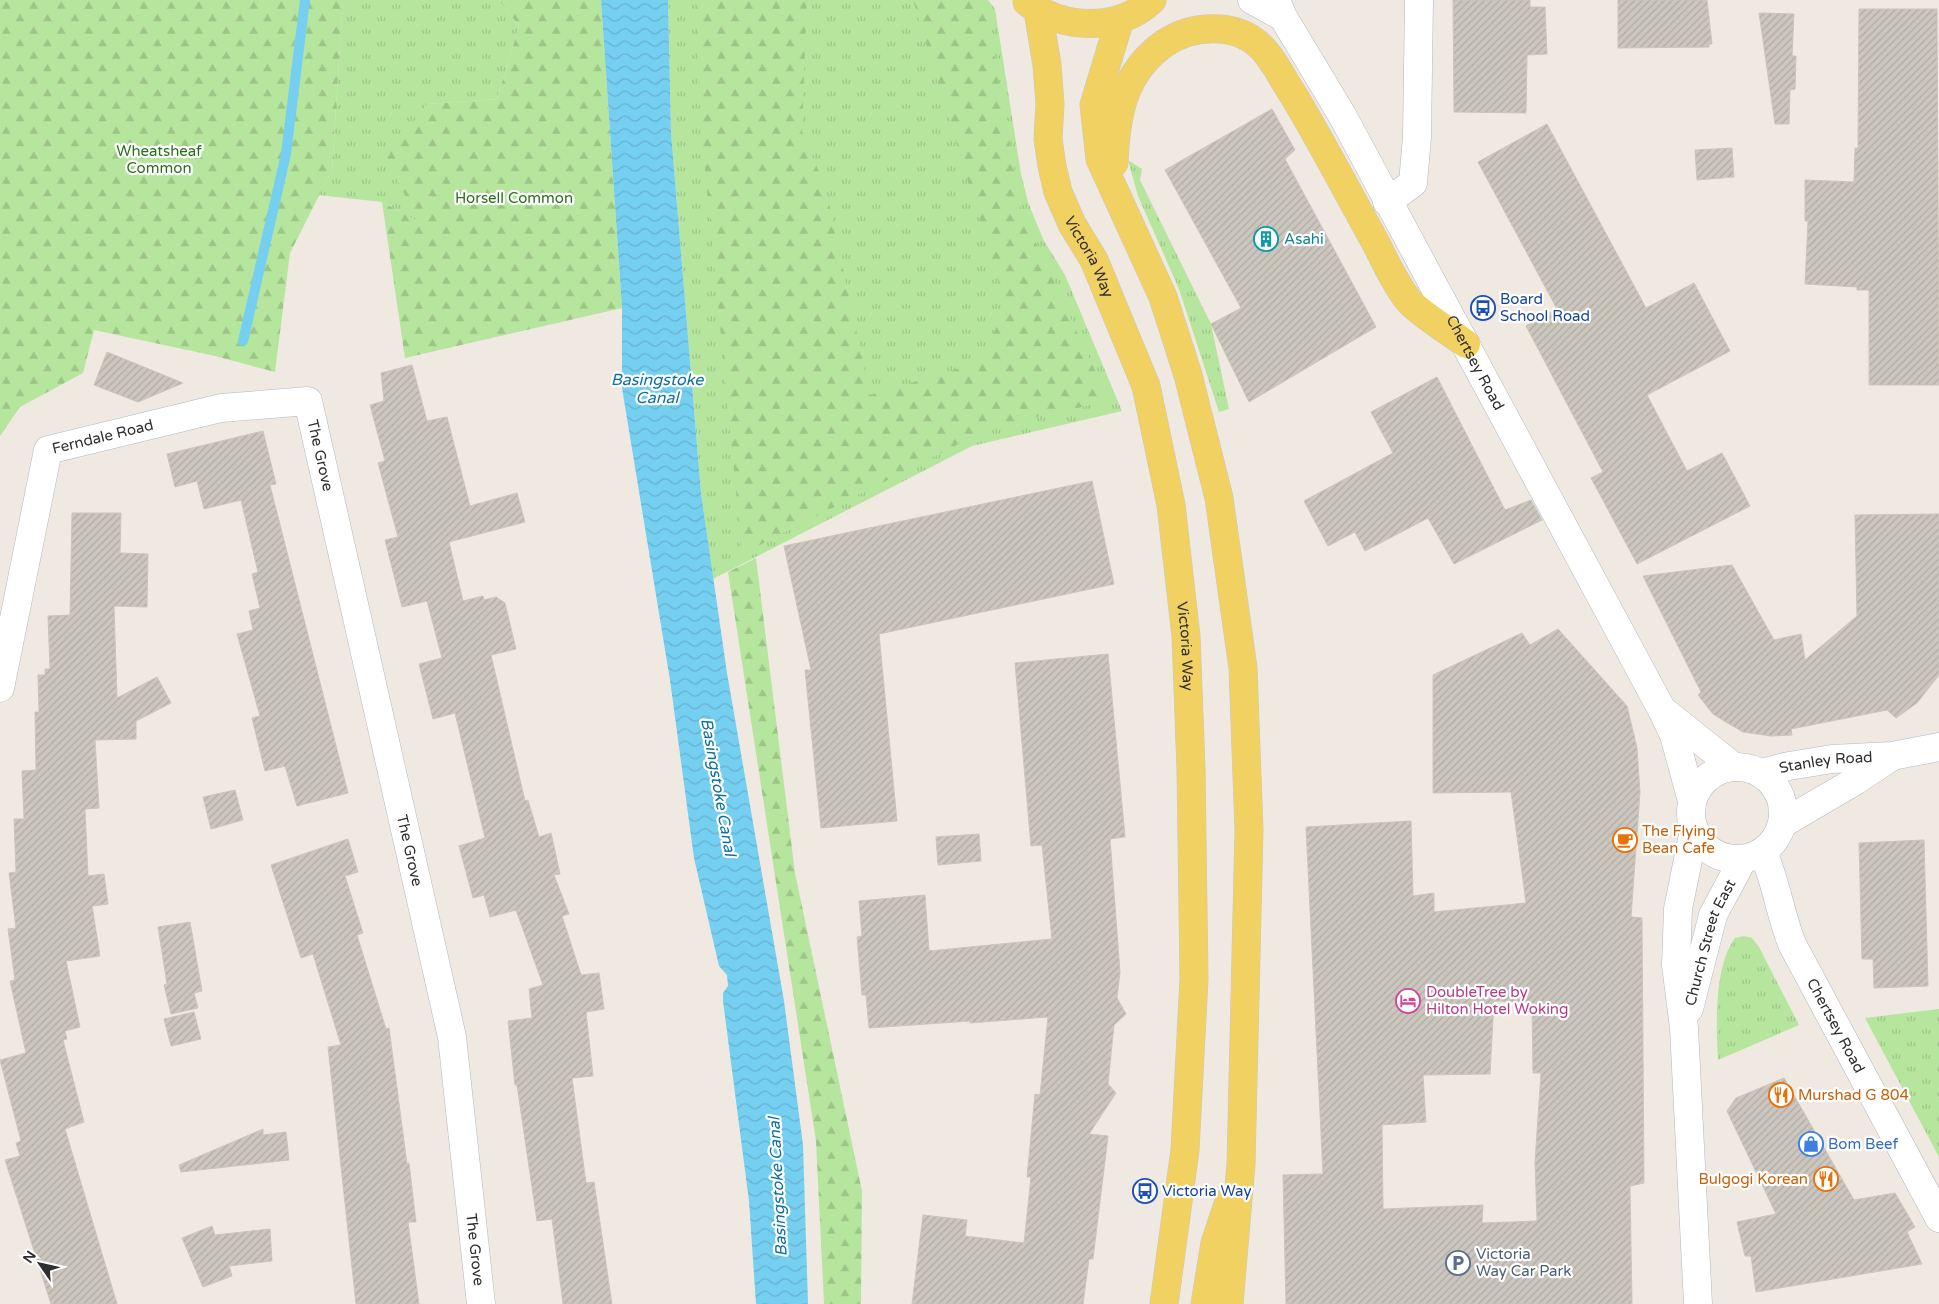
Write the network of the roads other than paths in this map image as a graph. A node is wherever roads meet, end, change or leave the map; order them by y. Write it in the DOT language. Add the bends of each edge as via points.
graph roads {
  1 [pos="1152,0"];
  2 [pos="1252,0"];
  3 [pos="1419,0"];
  4 [pos="1031,6"];
  5 [pos="1279,8"];
  6 [pos="1120,19"];
  7 [pos="1113,184"];
  8 [pos="1387,202"];
  9 [pos="1466,344"];
  10 [pos="308,401"];
  11 [pos="0,688"];
  12 [pos="1662,710"];
  13 [pos="1939,747"];
  14 [pos="1892,756"];
  15 [pos="1734,766"];
  16 [pos="1762,773"];
  17 [pos="1692,801"];
  18 [pos="1782,824"];
  19 [pos="1694,830"];
  20 [pos="1753,855"];
  21 [pos="1684,1028"];
  22 [pos="1241,1164"];
  23 [pos="1939,1218"];
  24 [pos="481,1304"];
  25 [pos="1164,1304"];
  26 [pos="1205,1304"];
  27 [pos="1229,1304"];
  28 [pos="1698,1304"];
  1 -- 6 [label="main road"];
  2 -- 5 [label="street, Chertsey Road"];
  3 -- 8 [label="street" via="1413,183"];
  4 -- 6 [label="main road" via="1064,22 1092,24"];
  4 -- 25 [label="main road, Victoria Way" via="1047,65 1048,139 1058,192 1072,224 1094,260 1146,386 1171,505 1186,636 1194,979 1185,1150"];
  5 -- 8 [label="street, Chertsey Road" via="1335,103"];
  6 -- 7 [label="main road" via="1094,105 1100,159"];
  7 -- 9 [label="main road" via="1115,128 1127,86 1140,66 1154,51 1190,31 1209,28 1248,37 1269,56 1302,110 1409,302"];
  7 -- 22 [label="main road" via="1163,297 1188,375 1219,498 1243,668 1249,830"];
  8 -- 9 [label="street, Chertsey Road"];
  9 -- 12 [label="street, Chertsey Road"];
  10 -- 11 [label="street, Ferndale Road" via="221,408 48,450"];
  10 -- 24 [label="street, The Grove" via="452,1037"];
  12 -- 15 [label="street, Chertsey Road" via="1686,732"];
  12 -- 17 [label="street, Chertsey Road" via="1674,735"];
  13 -- 14 [label="street, Stanley Road"];
  14 -- 16 [label="street, Stanley Road" via="1832,759"];
  14 -- 18 [label="street, Stanley Road"];
  15 -- 16 [label="street"];
  15 -- 17 [label="street" via="1707,777"];
  16 -- 18 [label="street" via="1771,780 1782,800"];
  17 -- 19 [label="street"];
  18 -- 20 [label="street" via="1778,835"];
  19 -- 20 [label="street" via="1700,841 1719,856 1730,859"];
  19 -- 21 [label="street, Church Street East" via="1683,876 1676,934 1676,966"];
  20 -- 21 [label="street, Church Street East" via="1713,915"];
  20 -- 23 [label="street, Chertsey Road" via="1774,877 1792,944"];
  21 -- 28 [label="street, Church Street East"];
  22 -- 26 [label="main road" via="1215,1243"];
  22 -- 27 [label="main road"];
}
